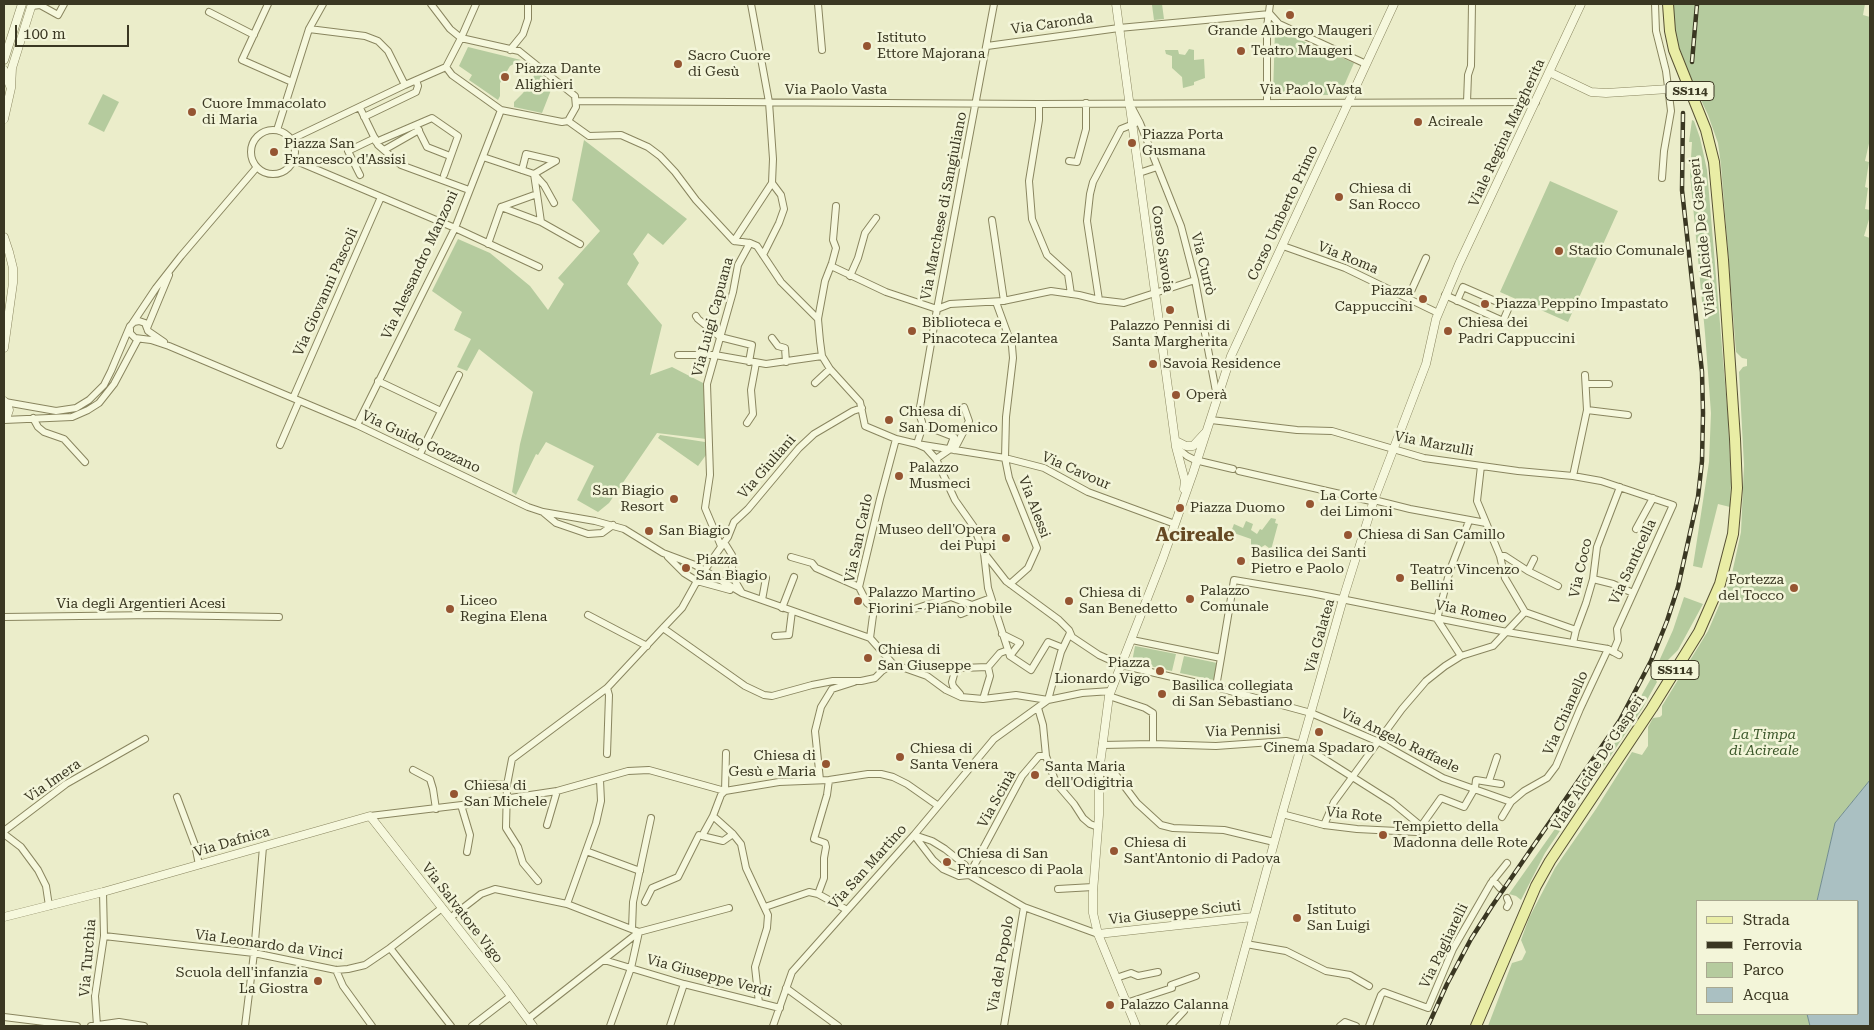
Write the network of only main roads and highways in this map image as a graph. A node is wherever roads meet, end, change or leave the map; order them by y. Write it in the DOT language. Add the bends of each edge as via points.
graph roads {
  1 [pos="1663,4"];
  2 [pos="1668,4"];
  3 [pos="1714,180"];
  4 [pos="1497,980"];
  5 [pos="1476,1026"];
  6 [pos="1483,1026"];
  1 -- 3 [label="main road, Viale Alcide De Gasperi / SS114" via="1670,51 1706,146"];
  2 -- 3 [label="main road, Viale Alcide De Gasperi / SS114" via="1674,50 1706,130 1714,162"];
  3 -- 4 [label="main road, Viale Alcide De Gasperi / SS114" via="1723,260 1737,488 1733,534 1720,584 1694,639 1541,878"];
  4 -- 5 [label="main road, Viale Alcide De Gasperi / SS114"];
  4 -- 6 [label="main road, Viale Alcide De Gasperi / SS114"];
}
